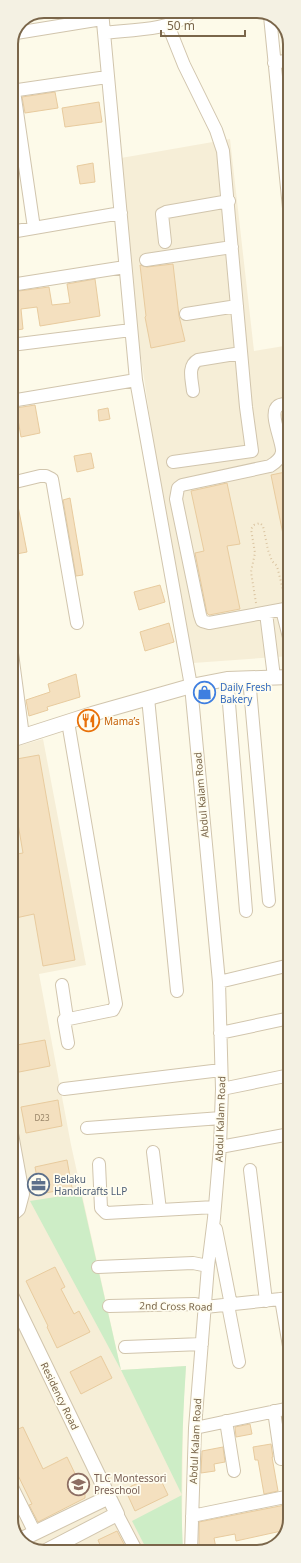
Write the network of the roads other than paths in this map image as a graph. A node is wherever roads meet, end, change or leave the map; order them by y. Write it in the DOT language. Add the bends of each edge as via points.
graph roads {
  1 [pos="88,18"];
  2 [pos="102,18"];
  3 [pos="184,18"];
  4 [pos="270,22"];
  5 [pos="168,25"];
  6 [pos="21,32"];
  7 [pos="104,33"];
  8 [pos="283,61"];
  9 [pos="274,63"];
  10 [pos="107,77"];
  11 [pos="18,90"];
  12 [pos="18,128"];
  13 [pos="283,150"];
  14 [pos="229,201"];
  15 [pos="121,213"];
  16 [pos="34,228"];
  17 [pos="18,231"];
  18 [pos="165,242"];
  19 [pos="232,247"];
  20 [pos="146,260"];
  21 [pos="125,267"];
  22 [pos="18,283"];
  23 [pos="237,306"];
  24 [pos="186,314"];
  25 [pos="131,330"];
  26 [pos="18,344"];
  27 [pos="241,353"];
  28 [pos="136,380"];
  29 [pos="193,391"];
  30 [pos="18,400"];
  31 [pos="283,405"];
  32 [pos="173,462"];
  33 [pos="18,481"];
  34 [pos="283,610"];
  35 [pos="262,614"];
  36 [pos="77,623"];
  37 [pos="274,677"];
  38 [pos="283,677"];
  39 [pos="249,678"];
  40 [pos="227,679"];
  41 [pos="191,686"];
  42 [pos="148,698"];
  43 [pos="68,722"];
  44 [pos="18,738"];
  45 [pos="269,901"];
  46 [pos="246,911"];
  47 [pos="283,967"];
  48 [pos="219,982"];
  49 [pos="62,985"];
  50 [pos="177,991"];
  51 [pos="67,1018"];
  52 [pos="283,1020"];
  53 [pos="220,1033"];
  54 [pos="68,1043"];
  55 [pos="221,1070"];
  56 [pos="283,1076"];
  57 [pos="64,1089"];
  58 [pos="222,1089"];
  59 [pos="221,1118"];
  60 [pos="87,1128"];
  61 [pos="283,1135"];
  62 [pos="220,1147"];
  63 [pos="153,1152"];
  64 [pos="99,1164"];
  65 [pos="250,1170"];
  66 [pos="18,1172"];
  67 [pos="18,1209"];
  68 [pos="160,1210"];
  69 [pos="214,1212"];
  70 [pos="208,1266"];
  71 [pos="98,1267"];
  72 [pos="283,1299"];
  73 [pos="266,1301"];
  74 [pos="229,1305"];
  75 [pos="109,1306"];
  76 [pos="205,1307"];
  77 [pos="18,1309"];
  78 [pos="202,1344"];
  79 [pos="125,1347"];
  80 [pos="240,1362"];
  81 [pos="283,1409"];
  82 [pos="274,1411"];
  83 [pos="226,1421"];
  84 [pos="194,1428"];
  85 [pos="281,1459"];
  86 [pos="234,1471"];
  87 [pos="109,1497"];
  88 [pos="283,1497"];
  89 [pos="18,1500"];
  90 [pos="117,1514"];
  91 [pos="192,1516"];
  92 [pos="35,1533"];
  93 [pos="26,1537"];
  94 [pos="61,1545"];
  95 [pos="133,1545"];
  96 [pos="191,1545"];
  1 -- 6 [label="street"];
  2 -- 7 [label="street, Abdul Kalam Road"];
  3 -- 5 [label="street"];
  4 -- 9 [label="street"];
  5 -- 7 [label="street"];
  5 -- 14 [label="street" via="221,143"];
  7 -- 10 [label="street, Abdul Kalam Road"];
  8 -- 9 [label="street"];
  9 -- 13 [label="street"];
  10 -- 11 [label="street"];
  10 -- 15 [label="street, Abdul Kalam Road"];
  12 -- 16 [label="street"];
  14 -- 18 [label="street" via="162,214"];
  14 -- 19 [label="street"];
  15 -- 16 [label="street"];
  15 -- 21 [label="street, Abdul Kalam Road"];
  16 -- 17 [label="street"];
  19 -- 20 [label="street"];
  19 -- 23 [label="street"];
  21 -- 22 [label="street"];
  21 -- 25 [label="street, Abdul Kalam Road"];
  23 -- 24 [label="street"];
  23 -- 27 [label="street"];
  25 -- 26 [label="street"];
  25 -- 28 [label="street, Abdul Kalam Road"];
  27 -- 29 [label="street" via="193,363"];
  27 -- 32 [label="street" via="252,451"];
  28 -- 30 [label="street"];
  28 -- 41 [label="street, Abdul Kalam Road"];
  31 -- 35 [label="street" via="274,411 282,452 279,460 270,466 182,485 176,493 202,621 208,624"];
  33 -- 36 [label="street" via="46,476 52,479"];
  34 -- 35 [label="street"];
  35 -- 37 [label="street"];
  37 -- 38 [label="street"];
  37 -- 39 [label="street"];
  39 -- 40 [label="street"];
  39 -- 45 [label="street"];
  40 -- 41 [label="street"];
  40 -- 46 [label="street"];
  41 -- 42 [label="street"];
  41 -- 48 [label="street, Abdul Kalam Road"];
  42 -- 43 [label="street"];
  42 -- 50 [label="street"];
  43 -- 44 [label="street"];
  43 -- 51 [label="street" via="116,1004 113,1010"];
  47 -- 48 [label="street"];
  48 -- 53 [label="street, Abdul Kalam Road"];
  49 -- 51 [label="street"];
  51 -- 54 [label="street" via="64,1020"];
  52 -- 53 [label="street"];
  53 -- 55 [label="street, Abdul Kalam Road"];
  55 -- 57 [label="street"];
  55 -- 58 [label="street, Abdul Kalam Road"];
  56 -- 58 [label="street"];
  58 -- 59 [label="street, Abdul Kalam Road"];
  59 -- 60 [label="street"];
  59 -- 62 [label="street, Abdul Kalam Road"];
  61 -- 62 [label="street"];
  62 -- 69 [label="street, Abdul Kalam Road"];
  63 -- 68 [label="street"];
  64 -- 68 [label="street" via="101,1208 106,1213"];
  65 -- 73 [label="street"];
  66 -- 67 [label="street" via="22,1194"];
  68 -- 69 [label="street"];
  69 -- 70 [label="street, Abdul Kalam Road"];
  69 -- 74 [label="street"];
  70 -- 71 [label="street" via="193,1263"];
  70 -- 76 [label="street, Abdul Kalam Road"];
  72 -- 73 [label="street, 2nd Cross Road"];
  73 -- 74 [label="street, 2nd Cross Road"];
  74 -- 76 [label="street, 2nd Cross Road"];
  74 -- 80 [label="street"];
  75 -- 76 [label="street, 2nd Cross Road" via="195,1304"];
  76 -- 78 [label="street, Abdul Kalam Road"];
  77 -- 87 [label="street, Residency Road"];
  78 -- 79 [label="street"];
  78 -- 84 [label="street, Abdul Kalam Road"];
  81 -- 82 [label="street"];
  82 -- 83 [label="street"];
  82 -- 85 [label="street"];
  83 -- 84 [label="street"];
  83 -- 86 [label="street"];
  84 -- 91 [label="street, Abdul Kalam Road"];
  87 -- 90 [label="street, Residency Road"];
  87 -- 92 [label="street"];
  88 -- 91 [label="street"];
  89 -- 92 [label="street"];
  90 -- 94 [label="street"];
  90 -- 95 [label="street"];
  91 -- 96 [label="street, Abdul Kalam Road"];
  92 -- 93 [label="street"];
}
